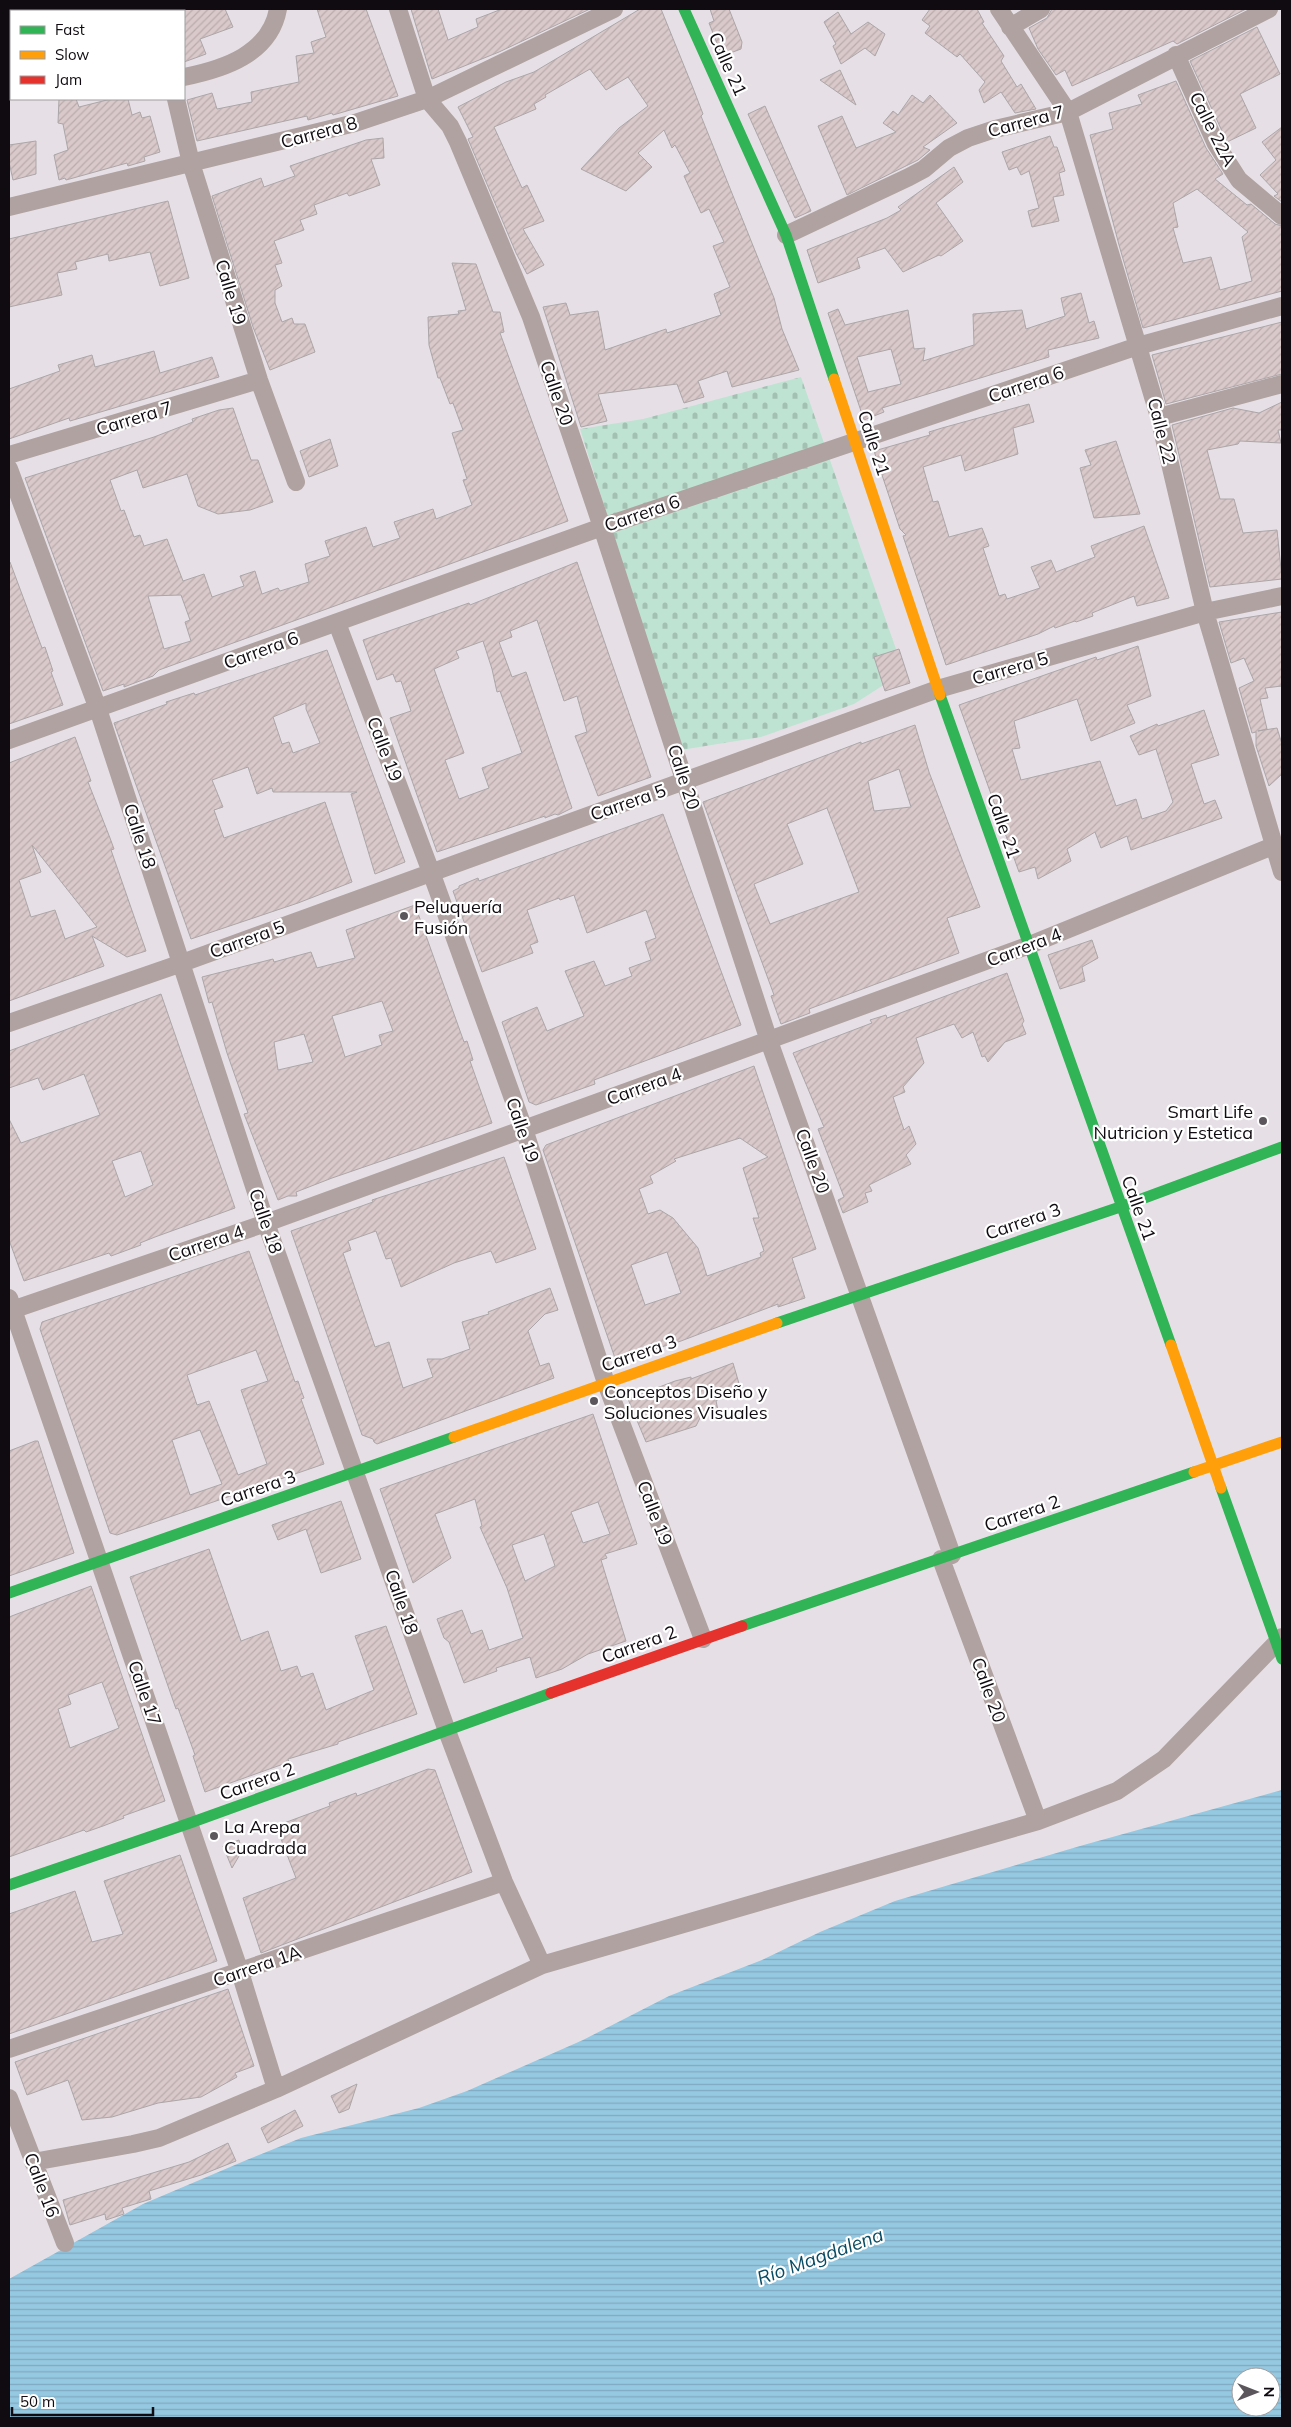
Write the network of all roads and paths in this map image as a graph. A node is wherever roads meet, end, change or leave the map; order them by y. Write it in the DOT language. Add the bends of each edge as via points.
graph roads {
  1 [pos="278,9"];
  2 [pos="398,9"];
  3 [pos="614,9"];
  4 [pos="684,9"];
  5 [pos="999,9"];
  6 [pos="1041,9"];
  7 [pos="1269,9"];
  8 [pos="1010,27"];
  9 [pos="1176,55"];
  10 [pos="185,77"];
  11 [pos="427,99"];
  12 [pos="176,100"];
  13 [pos="1068,112"];
  14 [pos="191,163"];
  15 [pos="9,207"];
  16 [pos="1282,216"];
  17 [pos="786,235"];
  18 [pos="1282,306"];
  19 [pos="1138,346"];
  20 [pos="259,380"];
  21 [pos="1282,384"];
  22 [pos="1159,417"];
  23 [pos="855,441"];
  24 [pos="9,456"];
  25 [pos="9,469"];
  26 [pos="296,482"];
  27 [pos="602,527"];
  28 [pos="1282,596"];
  29 [pos="1206,612"];
  30 [pos="337,623"];
  31 [pos="938,690"];
  32 [pos="98,710"];
  33 [pos="9,740"];
  34 [pos="685,782"];
  35 [pos="1273,846"];
  36 [pos="431,872"];
  37 [pos="1282,872"];
  38 [pos="1027,946"];
  39 [pos="182,963"];
  40 [pos="9,1023"];
  41 [pos="769,1041"];
  42 [pos="524,1128"];
  43 [pos="1282,1147"];
  44 [pos="1120,1207"];
  45 [pos="266,1223"];
  46 [pos="861,1294"];
  47 [pos="10,1306"];
  48 [pos="606,1383"];
  49 [pos="1282,1442"];
  50 [pos="1212,1467"];
  51 [pos="356,1472"];
  52 [pos="946,1557"];
  53 [pos="100,1560"];
  54 [pos="9,1593"];
  55 [pos="704,1639"];
  56 [pos="1280,1647"];
  57 [pos="447,1731"];
  58 [pos="1038,1821"];
  59 [pos="190,1823"];
  60 [pos="504,1882"];
  61 [pos="9,1885"];
  62 [pos="542,1966"];
  63 [pos="240,1972"];
  64 [pos="9,2050"];
  65 [pos="276,2089"];
  66 [pos="9,2098"];
  67 [pos="33,2162"];
  68 [pos="65,2243"];
  1 -- 10 [label="street" via="276,24 260,45 233,62"];
  2 -- 11 [label="street, Calle 20"];
  3 -- 11 [label="street, Carrera 8"];
  4 -- 17 [label="main road, Calle 21"];
  5 -- 8 [label="street, Calle 22"];
  6 -- 8 [label="street"];
  7 -- 9 [label="street, Carrera 7"];
  8 -- 13 [label="street, Calle 22"];
  9 -- 13 [label="street, Carrera 7"];
  9 -- 16 [label="street, Calle 22A" via="1225,158 1240,180"];
  11 -- 14 [label="street, Carrera 8" via="355,123"];
  11 -- 27 [label="street, Calle 20" via="450,126 458,142 527,307"];
  12 -- 14 [label="street, Calle 19"];
  13 -- 17 [label="street, Carrera 7" via="968,138 949,148 924,169"];
  13 -- 19 [label="street, Calle 22"];
  14 -- 15 [label="street, Carrera 8"];
  14 -- 20 [label="street, Calle 19"];
  17 -- 23 [label="main road, Calle 21"];
  18 -- 19 [label="street, Carrera 6"];
  19 -- 22 [label="street, Calle 22"];
  19 -- 23 [label="street, Carrera 6"];
  20 -- 24 [label="street, Carrera 7"];
  20 -- 26 [label="street, Calle 19"];
  21 -- 22 [label="street"];
  22 -- 29 [label="street, Calle 22"];
  23 -- 27 [label="street, Carrera 6"];
  23 -- 31 [label="main road, Calle 21"];
  25 -- 32 [label="street, Calle 18"];
  27 -- 30 [label="street, Carrera 6"];
  27 -- 34 [label="street, Calle 20"];
  28 -- 29 [label="street, Carrera 5"];
  29 -- 31 [label="street, Carrera 5"];
  29 -- 35 [label="street, Calle 22"];
  30 -- 32 [label="street, Carrera 6"];
  30 -- 36 [label="street, Calle 19"];
  31 -- 34 [label="street, Carrera 5"];
  31 -- 38 [label="main road, Calle 21"];
  32 -- 33 [label="street, Carrera 6"];
  32 -- 39 [label="street, Calle 18"];
  34 -- 36 [label="street, Carrera 5"];
  34 -- 41 [label="street, Calle 20"];
  35 -- 37 [label="street, Calle 22"];
  35 -- 38 [label="street, Carrera 4"];
  36 -- 39 [label="street, Carrera 5"];
  36 -- 42 [label="street, Calle 19"];
  38 -- 41 [label="street, Carrera 4"];
  38 -- 44 [label="main road, Calle 21"];
  39 -- 40 [label="street, Carrera 5"];
  39 -- 45 [label="street, Calle 18"];
  41 -- 42 [label="street, Carrera 4"];
  41 -- 46 [label="street, Calle 20"];
  42 -- 45 [label="street, Carrera 4"];
  42 -- 48 [label="street, Calle 19"];
  43 -- 44 [label="main road, Carrera 3"];
  44 -- 46 [label="main road, Carrera 3"];
  44 -- 50 [label="main road, Calle 21"];
  45 -- 47 [label="street, Carrera 4"];
  45 -- 51 [label="street, Calle 18"];
  46 -- 48 [label="main road, Carrera 3"];
  46 -- 52 [label="street, Calle 20"];
  47 -- 53 [label="street, Calle 17"];
  48 -- 51 [label="main road, Carrera 3"];
  48 -- 55 [label="street, Calle 19"];
  49 -- 50 [label="main road, Carrera 2"];
  50 -- 52 [label="main road, Carrera 2"];
  50 -- 56 [label="main road, Calle 21"];
  51 -- 53 [label="main road, Carrera 3"];
  51 -- 57 [label="street, Calle 18"];
  52 -- 55 [label="main road, Carrera 2"];
  52 -- 58 [label="street, Calle 20"];
  53 -- 54 [label="main road, Carrera 3"];
  53 -- 59 [label="street, Calle 17"];
  55 -- 57 [label="main road, Carrera 2"];
  56 -- 58 [label="street" via="1164,1759 1117,1791"];
  57 -- 59 [label="main road, Carrera 2"];
  57 -- 60 [label="street, Calle 18"];
  58 -- 62 [label="street"];
  59 -- 61 [label="main road, Carrera 2"];
  59 -- 63 [label="street, Calle 17"];
  60 -- 62 [label="street, Calle 18"];
  60 -- 63 [label="street, Carrera 1A"];
  62 -- 65 [label="street"];
  63 -- 64 [label="street, Carrera 1A"];
  63 -- 65 [label="street, Calle 17"];
  65 -- 67 [label="street" via="159,2138"];
  66 -- 67 [label="street, Calle 16"];
  67 -- 68 [label="street, Calle 16"];
}
